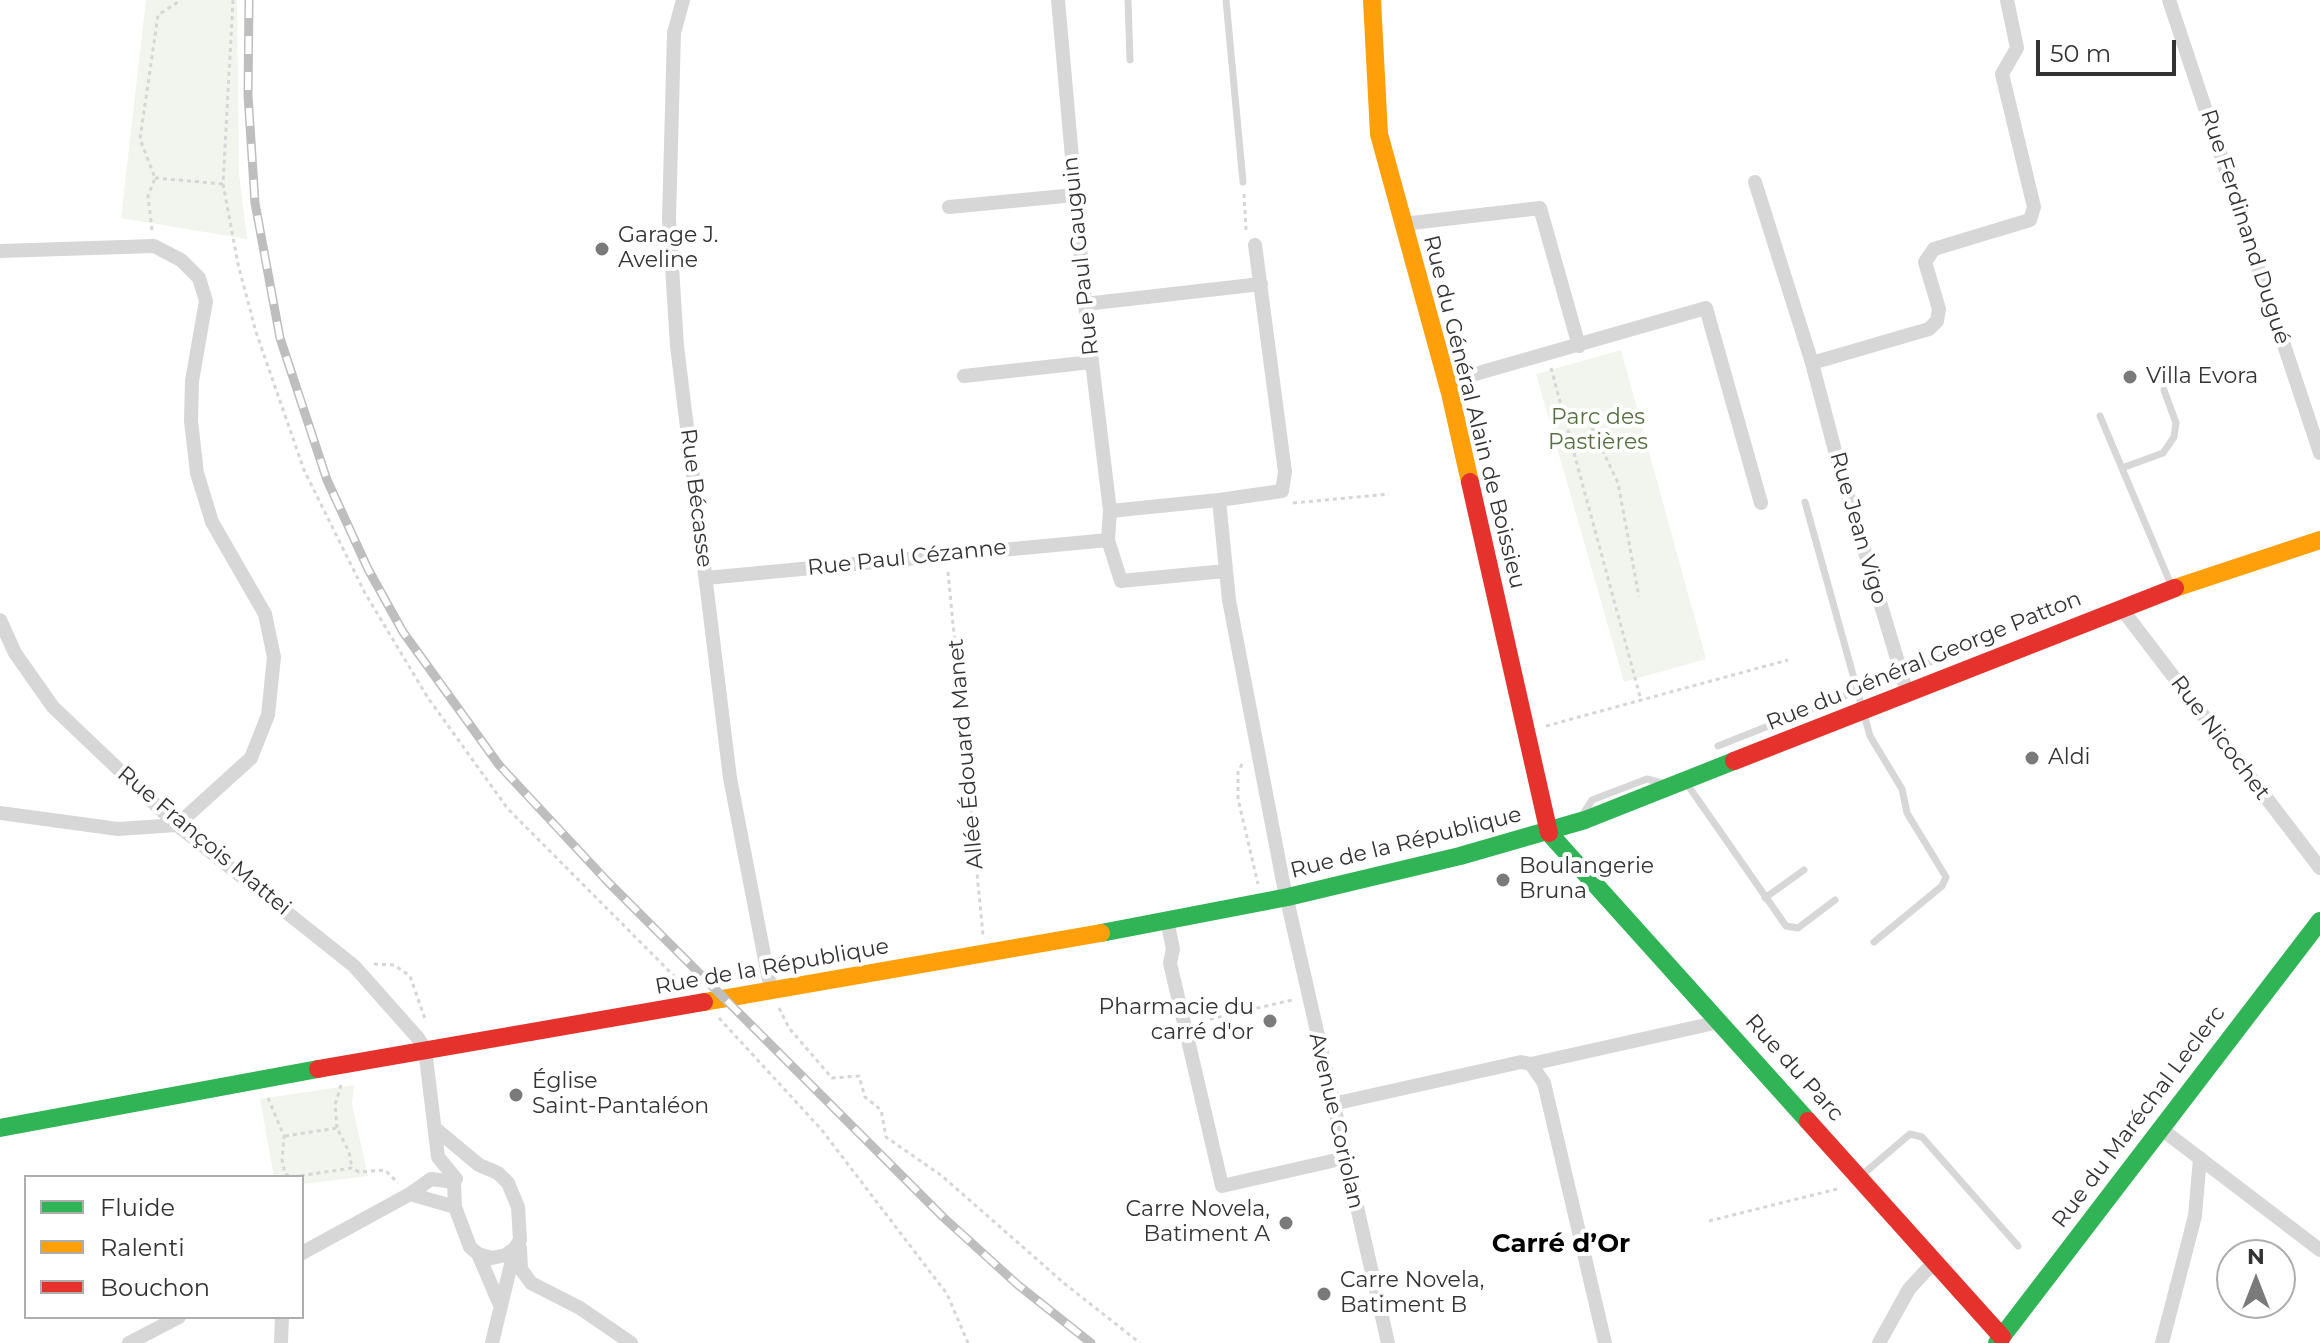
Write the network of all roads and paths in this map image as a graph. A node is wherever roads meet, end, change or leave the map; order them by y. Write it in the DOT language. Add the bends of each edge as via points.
graph roads {
  1 [pos="181,0"];
  2 [pos="233,0"];
  3 [pos="682,0"];
  4 [pos="1058,0"];
  5 [pos="1128,0"];
  6 [pos="1226,0"];
  7 [pos="1372,0"];
  8 [pos="2007,0"];
  9 [pos="2169,0"];
  10 [pos="1130,60"];
  11 [pos="155,178"];
  12 [pos="1243,182"];
  13 [pos="1755,182"];
  14 [pos="223,184"];
  15 [pos="1075,195"];
  16 [pos="949,207"];
  17 [pos="1403,224"];
  18 [pos="1255,245"];
  19 [pos="154,246"];
  20 [pos="0,251"];
  21 [pos="1261,284"];
  22 [pos="1085,304"];
  23 [pos="1579,346"];
  24 [pos="1549,354"];
  25 [pos="1092,362"];
  26 [pos="1812,363"];
  27 [pos="964,376"];
  28 [pos="1447,382"];
  29 [pos="2164,390"];
  30 [pos="2100,416"];
  31 [pos="1592,428"];
  32 [pos="2320,453"];
  33 [pos="2122,468"];
  34 [pos="1282,491"];
  35 [pos="1389,494"];
  36 [pos="1219,500"];
  37 [pos="1805,502"];
  38 [pos="1761,503"];
  39 [pos="1110,511"];
  40 [pos="1108,540"];
  41 [pos="2320,540"];
  42 [pos="947,553"];
  43 [pos="1225,571"];
  44 [pos="706,578"];
  45 [pos="2173,589"];
  46 [pos="1639,597"];
  47 [pos="2121,608"];
  48 [pos="0,620"];
  49 [pos="1970,646"];
  50 [pos="1788,660"];
  51 [pos="1904,684"];
  52 [pos="1860,691"];
  53 [pos="1641,700"];
  54 [pos="1865,710"];
  55 [pos="1527,731"];
  56 [pos="1718,746"];
  57 [pos="1257,752"];
  58 [pos="1681,784"];
  59 [pos="0,813"];
  60 [pos="177,825"];
  61 [pos="1549,833"];
  62 [pos="2320,868"];
  63 [pos="1804,870"];
  64 [pos="1288,897"];
  65 [pos="1765,898"];
  66 [pos="1835,900"];
  67 [pos="1262,902"];
  68 [pos="1167,920"];
  69 [pos="2320,921"];
  70 [pos="1874,942"];
  71 [pos="985,955"];
  72 [pos="354,966"];
  73 [pos="771,991"];
  74 [pos="1307,996"];
  75 [pos="706,1004"];
  76 [pos="1719,1022"];
  77 [pos="1185,1025"];
  78 [pos="425,1049"];
  79 [pos="348,1064"];
  80 [pos="1531,1064"];
  81 [pos="260,1080"];
  82 [pos="1333,1104"];
  83 [pos="0,1128"];
  84 [pos="337,1128"];
  85 [pos="2160,1128"];
  86 [pos="437,1130"];
  87 [pos="284,1136"];
  88 [pos="1345,1158"];
  89 [pos="2200,1158"];
  90 [pos="479,1165"];
  91 [pos="352,1168"];
  92 [pos="287,1175"];
  93 [pos="304,1175"];
  94 [pos="1860,1177"];
  95 [pos="455,1180"];
  96 [pos="406,1197"];
  97 [pos="455,1207"];
  98 [pos="1709,1221"];
  99 [pos="518,1244"];
  100 [pos="2018,1246"];
  101 [pos="2320,1250"];
  102 [pos="304,1252"];
  103 [pos="478,1254"];
  104 [pos="1935,1261"];
  105 [pos="501,1305"];
  106 [pos="175,1319"];
  107 [pos="282,1319"];
  108 [pos="1999,1340"];
  109 [pos="129,1343"];
  110 [pos="281,1343"];
  111 [pos="492,1343"];
  112 [pos="631,1343"];
  113 [pos="968,1343"];
  114 [pos="1140,1343"];
  115 [pos="1388,1343"];
  116 [pos="1605,1343"];
  117 [pos="1879,1343"];
  118 [pos="2162,1343"];
  1 -- 11 [label="path" via="158,15 140,139"];
  2 -- 14 [label="path"];
  3 -- 44 [label="street, Rue Bécasse" via="674,33 669,219 677,346"];
  4 -- 15 [label="street, Rue Paul Gauguin"];
  5 -- 10 [label="lane"];
  6 -- 12 [label="lane"];
  7 -- 17 [label="main road, Rue du Général Alain de Boissieu" via="1379,134"];
  8 -- 26 [label="street" via="2017,48 2002,74 2034,207 2030,220 1934,249 1925,262 1939,309 1929,329"];
  9 -- 32 [label="street, Rue Ferdinand Dugué"];
  11 -- 14 [label="path"];
  11 -- 19 [label="path" via="148,196"];
  12 -- 18 [label="path" via="1247,241"];
  13 -- 26 [label="street, Rue Jean Vigo"];
  14 -- 75 [label="path" via="238,264 283,413 304,470 365,593 428,698 508,809"];
  15 -- 16 [label="street"];
  15 -- 22 [label="street, Rue Paul Gauguin"];
  17 -- 23 [label="street" via="1540,208"];
  17 -- 28 [label="main road, Rue du Général Alain de Boissieu"];
  18 -- 21 [label="street"];
  19 -- 20 [label="street"];
  19 -- 60 [label="street" via="181,260 199,278 206,301 192,381 197,473 212,522 265,614 274,657 268,715 251,758"];
  21 -- 22 [label="street"];
  21 -- 34 [label="street" via="1285,472"];
  22 -- 25 [label="street, Rue Paul Gauguin"];
  23 -- 24 [label="street"];
  23 -- 38 [label="street" via="1706,308"];
  24 -- 28 [label="street"];
  24 -- 53 [label="path"];
  25 -- 27 [label="street"];
  25 -- 39 [label="street, Rue Paul Gauguin"];
  26 -- 51 [label="street, Rue Jean Vigo"];
  28 -- 55 [label="main road, Rue du Général Alain de Boissieu"];
  29 -- 33 [label="lane" via="2176,423 2174,437 2163,453"];
  30 -- 33 [label="lane"];
  31 -- 46 [label="path" via="1618,483"];
  33 -- 45 [label="lane"];
  34 -- 35 [label="path" via="1287,504"];
  34 -- 36 [label="street"];
  36 -- 39 [label="street"];
  36 -- 43 [label="street, Avenue Coriolan"];
  37 -- 52 [label="lane"];
  39 -- 40 [label="street, Rue Paul Gauguin"];
  40 -- 42 [label="street, Rue Paul Cézanne"];
  40 -- 43 [label="street" via="1121,581"];
  41 -- 45 [label="main road, Rue du Général George Patton"];
  42 -- 44 [label="street, Rue Paul Cézanne"];
  42 -- 71 [label="path, Allée Édouard Manet"];
  43 -- 57 [label="street, Avenue Coriolan"];
  44 -- 73 [label="street, Rue Bécasse" via="730,778"];
  45 -- 47 [label="main road, Rue du Général George Patton"];
  47 -- 51 [label="main road, Rue du Général George Patton"];
  47 -- 62 [label="street, Rue Nicochet"];
  48 -- 60 [label="street, Rue François Mattei" via="15,653 53,707"];
  49 -- 51 [label="lane"];
  50 -- 53 [label="path"];
  51 -- 52 [label="lane"];
  51 -- 54 [label="main road, Rue du Général George Patton"];
  52 -- 54 [label="lane"];
  52 -- 56 [label="lane"];
  53 -- 55 [label="path"];
  54 -- 58 [label="main road, Rue du Général George Patton"];
  54 -- 70 [label="lane" via="1870,736 1902,789 1907,813 1946,877"];
  55 -- 61 [label="main road, Rue du Général Alain de Boissieu"];
  57 -- 64 [label="street, Avenue Coriolan"];
  57 -- 67 [label="path" via="1245,760 1236,785"];
  58 -- 61 [label="main road, Rue du Général George Patton"];
  58 -- 65 [label="lane"];
  59 -- 60 [label="street" via="118,829"];
  60 -- 72 [label="street, Rue François Mattei"];
  61 -- 64 [label="main road, Rue de la République"];
  61 -- 76 [label="main road, Rue du Parc"];
  63 -- 65 [label="lane"];
  64 -- 67 [label="main road, Rue de la République"];
  64 -- 74 [label="street, Avenue Coriolan"];
  65 -- 66 [label="lane" via="1791,928"];
  67 -- 68 [label="main road, Rue de la République"];
  68 -- 71 [label="main road, Rue de la République"];
  68 -- 77 [label="street" via="1170,963"];
  69 -- 85 [label="main road, Rue du Maréchal Leclerc"];
  71 -- 73 [label="main road, Rue de la République"];
  72 -- 78 [label="street, Rue François Mattei"];
  72 -- 78 [label="path" via="394,965 410,976 426,1024"];
  73 -- 75 [label="main road, Rue de la République"];
  73 -- 114 [label="path" via="789,1028 832,1078 859,1076 865,1097 881,1110 886,1137 942,1176"];
  74 -- 77 [label="path"];
  74 -- 82 [label="street, Avenue Coriolan"];
  75 -- 78 [label="main road, Rue de la République"];
  75 -- 113 [label="path" via="840,1154 947,1294"];
  76 -- 80 [label="street"];
  76 -- 94 [label="main road, Rue du Parc"];
  77 -- 88 [label="street" via="1222,1186"];
  78 -- 79 [label="main road, Rue de la République"];
  78 -- 86 [label="street"];
  79 -- 81 [label="main road, Rue de la République"];
  79 -- 84 [label="path" via="335,1105"];
  80 -- 82 [label="street"];
  80 -- 116 [label="street" via="1544,1083"];
  81 -- 83 [label="main road, Rue de la République"];
  81 -- 87 [label="path"];
  82 -- 88 [label="street, Avenue Coriolan"];
  84 -- 87 [label="path"];
  84 -- 91 [label="path"];
  85 -- 89 [label="street"];
  85 -- 108 [label="main road, Rue du Maréchal Leclerc"];
  86 -- 90 [label="street"];
  86 -- 95 [label="street" via="438,1157"];
  87 -- 92 [label="path" via="282,1160"];
  88 -- 115 [label="street, Avenue Coriolan"];
  89 -- 101 [label="street"];
  89 -- 118 [label="street" via="2195,1216"];
  90 -- 95 [label="street"];
  90 -- 99 [label="street" via="508,1183 522,1222"];
  91 -- 93 [label="path"];
  91 -- 96 [label="path" via="385,1170"];
  94 -- 98 [label="path" via="1840,1189"];
  94 -- 100 [label="lane" via="1910,1134 1922,1137"];
  94 -- 104 [label="main road, Rue du Parc"];
  95 -- 96 [label="street" via="431,1179"];
  95 -- 97 [label="street"];
  96 -- 97 [label="street"];
  96 -- 102 [label="street"];
  97 -- 103 [label="street" via="461,1229"];
  99 -- 103 [label="street" via="506,1255"];
  99 -- 105 [label="street"];
  99 -- 112 [label="street" via="521,1269 531,1283"];
  103 -- 105 [label="street"];
  104 -- 108 [label="main road, Rue du Parc"];
  104 -- 117 [label="street" via="1909,1289"];
  105 -- 111 [label="street"];
  106 -- 109 [label="street"];
  107 -- 110 [label="street"];
}
